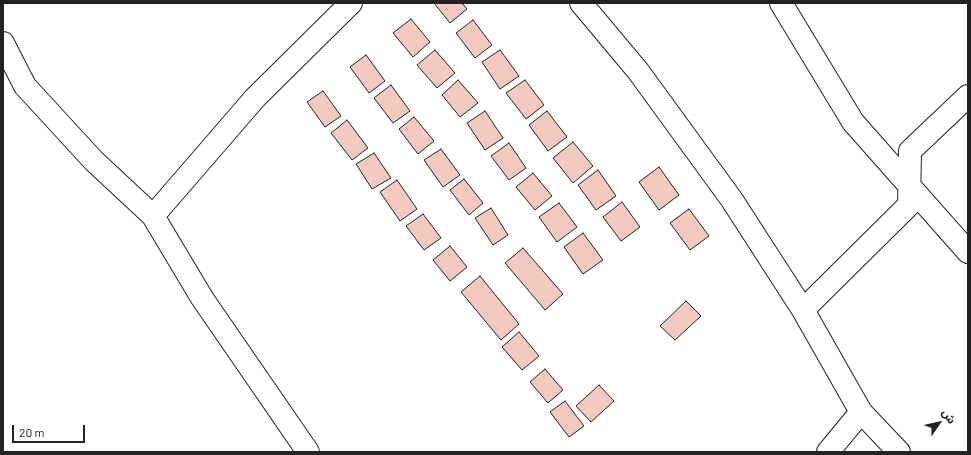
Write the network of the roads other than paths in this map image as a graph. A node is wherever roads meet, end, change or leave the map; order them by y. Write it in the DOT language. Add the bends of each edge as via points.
graph roads {
  1 [pos="352,3"];
  2 [pos="581,3"];
  3 [pos="781,3"];
  4 [pos="3,43"];
  5 [pos="968,96"];
  6 [pos="909,187"];
  7 [pos="153,216"];
  8 [pos="968,252"];
  9 [pos="803,310"];
  10 [pos="861,412"];
  11 [pos="308,452"];
  12 [pos="828,452"];
  13 [pos="899,452"];
  1 -- 7 [label="street" via="254,98"];
  2 -- 9 [label="street" via="638,71 732,200"];
  3 -- 6 [label="street" via="853,122"];
  4 -- 7 [label="street" via="25,86 94,161"];
  5 -- 6 [label="street" via="910,151"];
  6 -- 8 [label="street"];
  6 -- 9 [label="street" via="909,205"];
  7 -- 11 [label="street" via="202,298"];
  9 -- 10 [label="street"];
  10 -- 12 [label="street"];
  10 -- 13 [label="street"];
}
